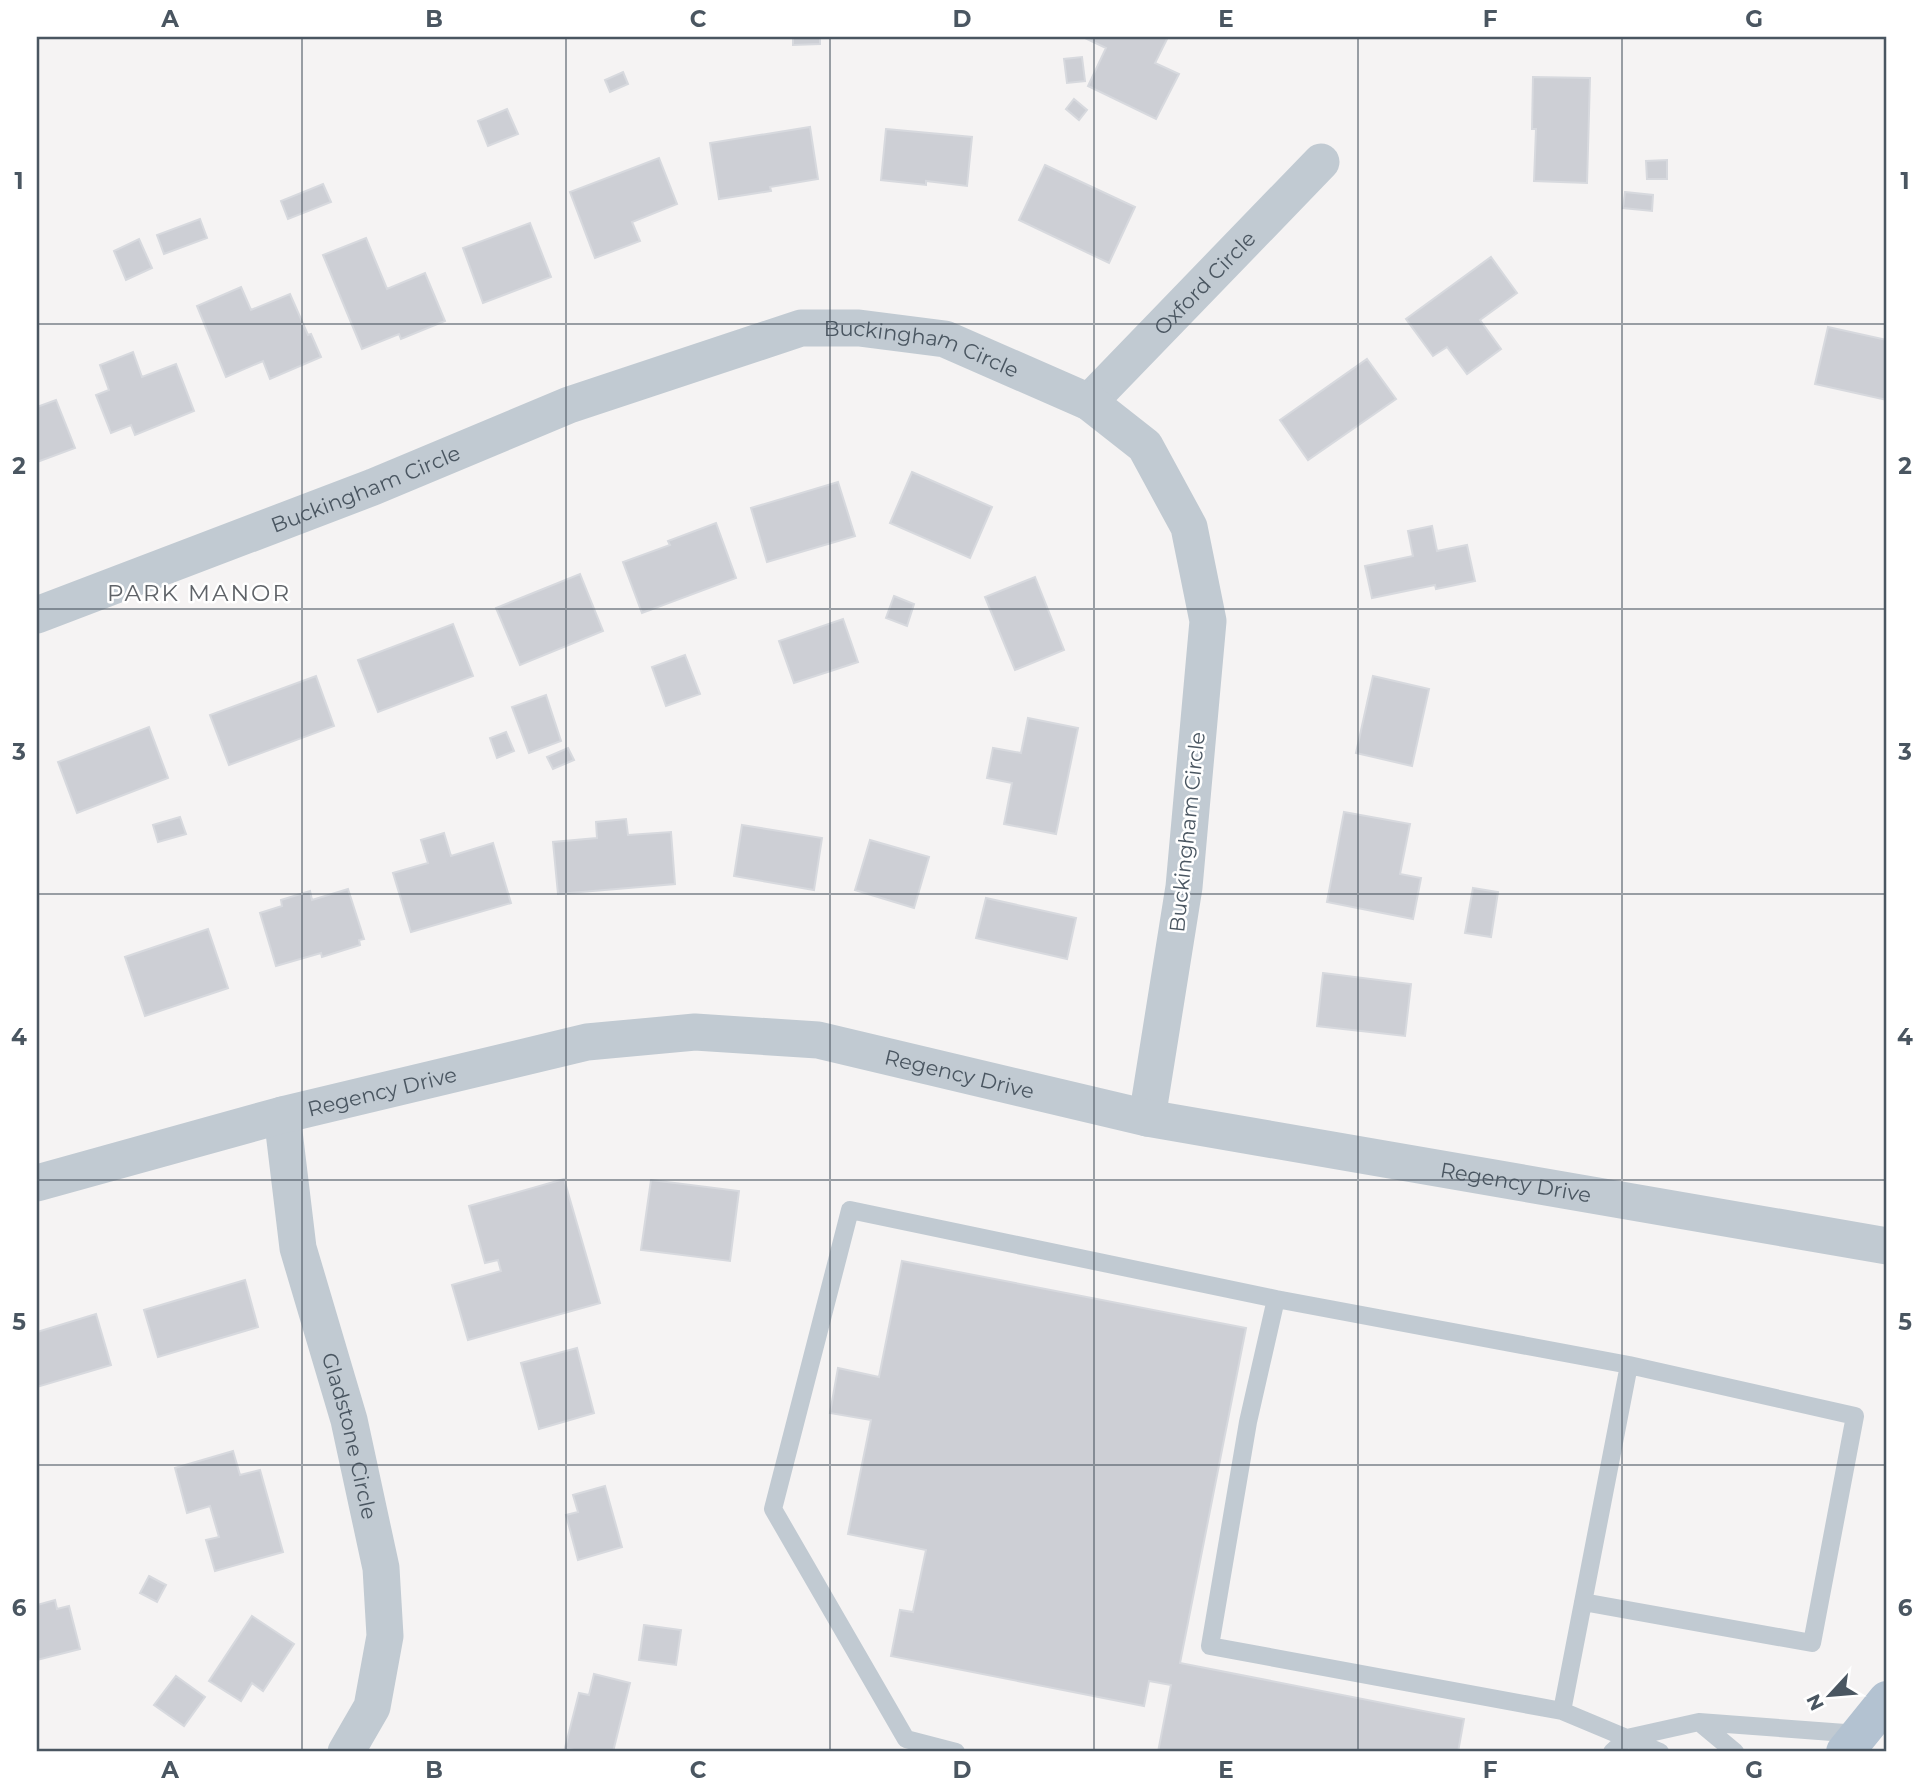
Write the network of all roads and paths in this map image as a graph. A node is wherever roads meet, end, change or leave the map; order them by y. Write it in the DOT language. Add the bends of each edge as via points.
graph roads {
  1 [pos="1321,162"];
  2 [pos="1089,402"];
  3 [pos="37,615"];
  4 [pos="282,1115"];
  5 [pos="1147,1118"];
  6 [pos="37,1183"];
  7 [pos="1887,1246"];
  8 [pos="1276,1299"];
  9 [pos="1629,1365"];
  10 [pos="1583,1602"];
  11 [pos="1887,1700"];
  12 [pos="1562,1711"];
  13 [pos="1699,1722"];
  14 [pos="1627,1738"];
  15 [pos="1852,1743"];
  16 [pos="346,1752"];
  17 [pos="956,1752"];
  18 [pos="1612,1752"];
  19 [pos="1660,1752"];
  20 [pos="1735,1752"];
  1 -- 2 [label="street, Oxford Circle"];
  2 -- 3 [label="street, Buckingham Circle" via="945,339 859,328 802,328 569,405 373,487"];
  2 -- 5 [label="street, Buckingham Circle" via="1146,446 1189,527 1208,621 1184,887"];
  4 -- 5 [label="street, Regency Drive" via="587,1042 695,1032 818,1040"];
  4 -- 6 [label="street, Regency Drive"];
  4 -- 16 [label="street, Gladstone Circle" via="298,1248 349,1420 381,1568 385,1636 372,1707"];
  5 -- 7 [label="street, Regency Drive"];
  8 -- 9 [label="lane"];
  8 -- 12 [label="lane" via="1248,1422 1210,1646"];
  8 -- 17 [label="lane" via="850,1210 773,1509 906,1739"];
  9 -- 10 [label="lane"];
  9 -- 10 [label="lane" via="1855,1416 1812,1643"];
  10 -- 12 [label="lane"];
  11 -- 15 [label="main road"];
  12 -- 14 [label="lane"];
  13 -- 14 [label="lane"];
  13 -- 15 [label="lane"];
  13 -- 20 [label="lane"];
  14 -- 18 [label="lane"];
  14 -- 19 [label="lane"];
}
